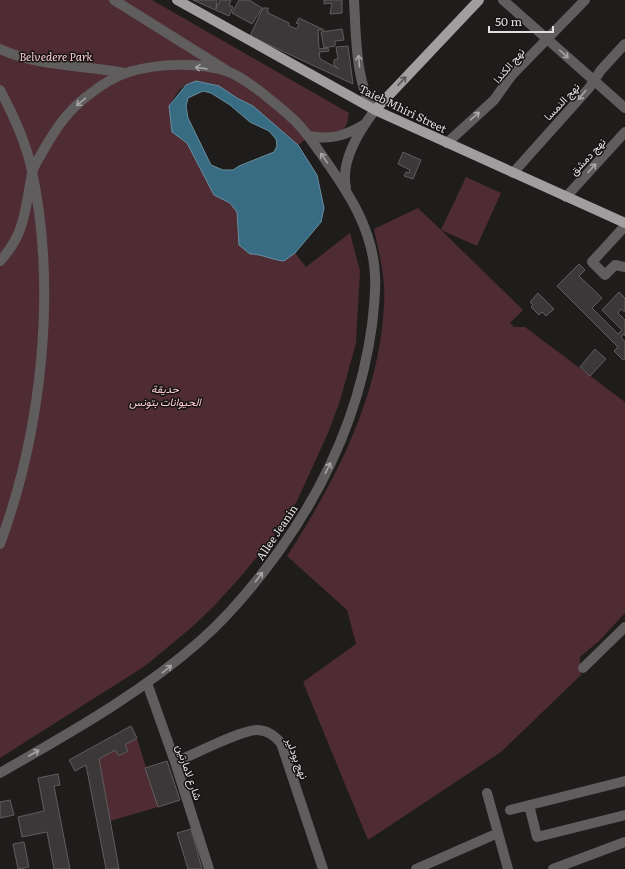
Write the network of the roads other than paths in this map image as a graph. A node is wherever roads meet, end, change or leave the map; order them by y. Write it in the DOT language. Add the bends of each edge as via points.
graph roads {
  1 [pos="114,0"];
  2 [pos="177,0"];
  3 [pos="354,0"];
  4 [pos="479,0"];
  5 [pos="503,0"];
  6 [pos="585,0"];
  7 [pos="547,39"];
  8 [pos="625,44"];
  9 [pos="0,49"];
  10 [pos="125,73"];
  11 [pos="230,73"];
  12 [pos="593,81"];
  13 [pos="0,90"];
  14 [pos="625,108"];
  15 [pos="375,110"];
  16 [pos="364,124"];
  17 [pos="625,132"];
  18 [pos="309,136"];
  19 [pos="447,143"];
  20 [pos="32,170"];
  21 [pos="513,173"];
  22 [pos="346,190"];
  23 [pos="566,196"];
  24 [pos="625,225"];
  25 [pos="0,261"];
  26 [pos="625,267"];
  27 [pos="0,544"];
  28 [pos="625,627"];
  29 [pos="583,668"];
  30 [pos="147,683"];
  31 [pos="176,762"];
  32 [pos="0,773"];
  33 [pos="625,781"];
  34 [pos="487,793"];
  35 [pos="529,805"];
  36 [pos="510,810"];
  37 [pos="625,815"];
  38 [pos="498,833"];
  39 [pos="625,842"];
  40 [pos="209,869"];
  41 [pos="323,869"];
  42 [pos="416,869"];
  43 [pos="508,869"];
  44 [pos="553,869"];
  1 -- 11 [label="street, Allee Jeanin"];
  2 -- 15 [label="main road, Taieb Mhiri Street"];
  15 -- 3 [label="street, one-way" via="364,90 360,74"];
  15 -- 4 [label="main road, one-way"];
  5 -- 7 [label="street"];
  6 -- 7 [label="street, نهج الكندا"];
  7 -- 12 [label="street, one-way"];
  19 -- 7 [label="street, نهج الكندا, one-way" via="494,100 512,75"];
  8 -- 12 [label="street, نهج النمسا"];
  9 -- 10 [label="street" via="10,54 52,64"];
  11 -- 10 [label="street, one-way" via="170,65"];
  10 -- 20 [label="street, one-way" via="91,93 64,118 54,130"];
  11 -- 18 [label="street, Allee Jeanin" via="270,100"];
  12 -- 14 [label="street"];
  12 -- 21 [label="street, نهج النمسا, one-way"];
  13 -- 20 [label="street" via="20,132"];
  15 -- 16 [label="street"];
  15 -- 19 [label="main road, Taieb Mhiri Street"];
  16 -- 18 [label="street" via="337,138"];
  16 -- 22 [label="street" via="348,157"];
  23 -- 17 [label="street, نهج دمشق, one-way"];
  22 -- 18 [label="street, Allee Jeanin, one-way"];
  19 -- 21 [label="main road, Taieb Mhiri Street"];
  20 -- 25 [label="street" via="23,222"];
  20 -- 27 [label="street" via="44,252 39,372 26,455 10,517"];
  21 -- 23 [label="main road, Taieb Mhiri Street"];
  30 -- 22 [label="street, Allee Jeanin, one-way" via="201,640 248,592 280,550 307,508 344,433 369,347 376,294 372,250 362,220"];
  23 -- 24 [label="main road, Taieb Mhiri Street"];
  24 -- 26 [label="street" via="592,262 605,275 616,265"];
  28 -- 29 [label="street"];
  30 -- 31 [label="street, شارع لامارتين"];
  32 -- 30 [label="street, Allee Jeanin, one-way"];
  31 -- 40 [label="street, شارع لامارتين"];
  31 -- 41 [label="street, نهج بودلير" via="249,731 265,731 276,737 281,743"];
  33 -- 35 [label="street"];
  34 -- 38 [label="street"];
  35 -- 36 [label="street"];
  35 -- 37 [label="street" via="538,837"];
  38 -- 42 [label="street"];
  38 -- 43 [label="street"];
  39 -- 44 [label="street"];
}
